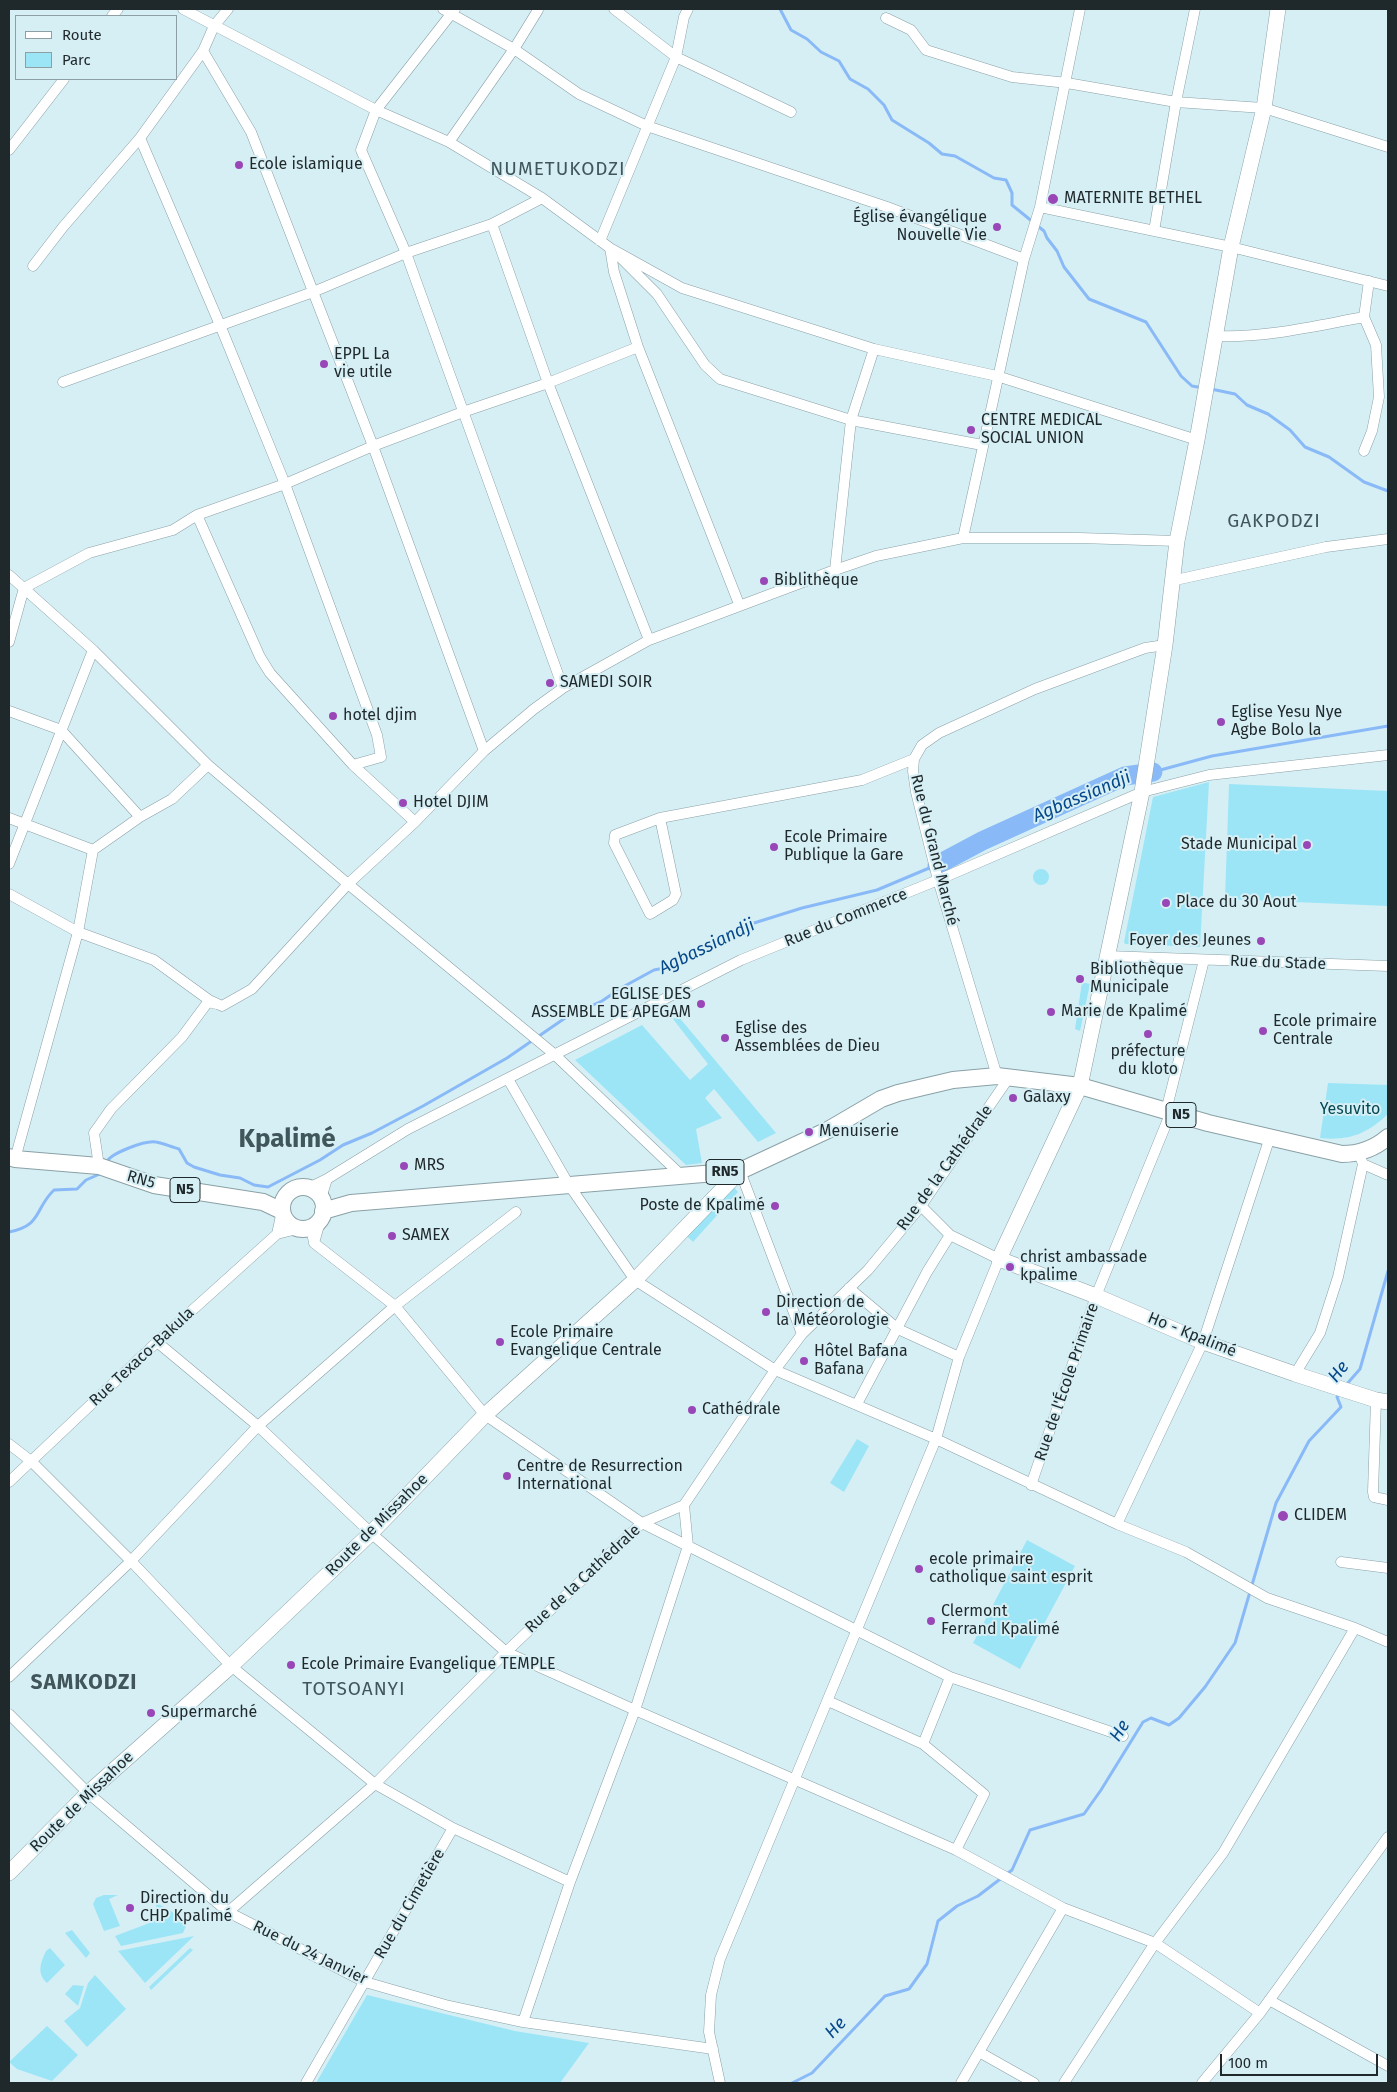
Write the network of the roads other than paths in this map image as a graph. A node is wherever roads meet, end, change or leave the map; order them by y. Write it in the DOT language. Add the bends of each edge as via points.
graph roads {
  1 [pos="183,9"];
  2 [pos="228,9"];
  3 [pos="614,9"];
  4 [pos="688,9"];
  5 [pos="1080,9"];
  6 [pos="1195,9"];
  7 [pos="1278,9"];
  8 [pos="450,10"];
  9 [pos="538,10"];
  10 [pos="886,18"];
  11 [pos="214,26"];
  12 [pos="514,49"];
  13 [pos="203,51"];
  14 [pos="676,58"];
  15 [pos="63,80"];
  16 [pos="1067,83"];
  17 [pos="1176,102"];
  18 [pos="1264,108"];
  19 [pos="376,110"];
  20 [pos="791,112"];
  21 [pos="646,126"];
  22 [pos="140,138"];
  23 [pos="449,142"];
  24 [pos="1388,147"];
  25 [pos="9,150"];
  26 [pos="542,198"];
  27 [pos="1040,207"];
  28 [pos="492,224"];
  29 [pos="1154,231"];
  30 [pos="600,241"];
  31 [pos="1231,247"];
  32 [pos="610,248"];
  33 [pos="406,253"];
  34 [pos="1024,259"];
  35 [pos="34,266"];
  36 [pos="1369,281"];
  37 [pos="1388,286"];
  38 [pos="314,292"];
  39 [pos="1364,317"];
  40 [pos="220,325"];
  41 [pos="1216,336"];
  42 [pos="638,346"];
  43 [pos="874,349"];
  44 [pos="997,376"];
  45 [pos="63,382"];
  46 [pos="548,383"];
  47 [pos="463,412"];
  48 [pos="851,420"];
  49 [pos="1197,440"];
  50 [pos="982,445"];
  51 [pos="373,446"];
  52 [pos="1364,451"];
  53 [pos="285,484"];
  54 [pos="197,515"];
  55 [pos="1388,536"];
  56 [pos="963,538"];
  57 [pos="1177,541"];
  58 [pos="835,570"];
  59 [pos="9,575"];
  60 [pos="1171,581"];
  61 [pos="24,588"];
  62 [pos="739,604"];
  63 [pos="649,640"];
  64 [pos="9,642"];
  65 [pos="1165,645"];
  66 [pos="93,650"];
  67 [pos="563,688"];
  68 [pos="9,711"];
  69 [pos="61,730"];
  70 [pos="484,751"];
  71 [pos="1388,755"];
  72 [pos="914,759"];
  73 [pos="208,765"];
  74 [pos="353,765"];
  75 [pos="1142,792"];
  76 [pos="140,816"];
  77 [pos="9,818"];
  78 [pos="660,818"];
  79 [pos="415,822"];
  80 [pos="26,824"];
  81 [pos="93,850"];
  82 [pos="9,864"];
  83 [pos="938,880"];
  84 [pos="348,884"];
  85 [pos="9,894"];
  86 [pos="78,932"];
  87 [pos="1107,956"];
  88 [pos="1204,960"];
  89 [pos="1388,966"];
  90 [pos="222,1006"];
  91 [pos="554,1054"];
  92 [pos="1003,1076"];
  93 [pos="508,1079"];
  94 [pos="1080,1086"];
  95 [pos="1168,1112"];
  96 [pos="1388,1137"];
  97 [pos="1277,1139"];
  98 [pos="12,1158"];
  99 [pos="1361,1159"];
  100 [pos="103,1168"];
  101 [pos="740,1171"];
  102 [pos="1388,1175"];
  103 [pos="682,1176"];
  104 [pos="327,1180"];
  105 [pos="569,1185"];
  106 [pos="287,1195"];
  107 [pos="318,1199"];
  108 [pos="263,1202"];
  109 [pos="921,1206"];
  110 [pos="282,1211"];
  111 [pos="516,1212"];
  112 [pos="308,1233"];
  113 [pos="277,1234"];
  114 [pos="950,1235"];
  115 [pos="999,1259"];
  116 [pos="636,1280"];
  117 [pos="849,1288"];
  118 [pos="1096,1296"];
  119 [pos="395,1306"];
  120 [pos="898,1329"];
  121 [pos="802,1334"];
  122 [pos="157,1342"];
  123 [pos="1203,1342"];
  124 [pos="958,1357"];
  125 [pos="775,1370"];
  126 [pos="1295,1374"];
  127 [pos="1375,1399"];
  128 [pos="857,1404"];
  129 [pos="485,1415"];
  130 [pos="258,1426"];
  131 [pos="936,1439"];
  132 [pos="9,1444"];
  133 [pos="31,1461"];
  134 [pos="9,1482"];
  135 [pos="1031,1485"];
  136 [pos="1388,1500"];
  137 [pos="684,1506"];
  138 [pos="642,1523"];
  139 [pos="1117,1524"];
  140 [pos="371,1533"];
  141 [pos="688,1546"];
  142 [pos="132,1561"];
  143 [pos="1341,1562"];
  144 [pos="1388,1568"];
  145 [pos="1355,1628"];
  146 [pos="856,1630"];
  147 [pos="1388,1642"];
  148 [pos="506,1652"];
  149 [pos="232,1666"];
  150 [pos="9,1677"];
  151 [pos="950,1677"];
  152 [pos="828,1701"];
  153 [pos="635,1710"];
  154 [pos="9,1714"];
  155 [pos="1123,1736"];
  156 [pos="923,1744"];
  157 [pos="794,1779"];
  158 [pos="375,1784"];
  159 [pos="88,1793"];
  160 [pos="453,1828"];
  161 [pos="1388,1837"];
  162 [pos="956,1850"];
  163 [pos="9,1873"];
  164 [pos="570,1882"];
  165 [pos="1064,1908"];
  166 [pos="228,1912"];
  167 [pos="1155,1943"];
  168 [pos="365,1982"];
  169 [pos="1269,2000"];
  170 [pos="1260,2013"];
  171 [pos="523,2022"];
  172 [pos="714,2048"];
  173 [pos="979,2052"];
  174 [pos="1388,2066"];
  175 [pos="306,2083"];
  176 [pos="720,2083"];
  177 [pos="961,2083"];
  178 [pos="1034,2083"];
  179 [pos="1064,2083"];
  180 [pos="1202,2083"];
  1 -- 11 [label="street"];
  2 -- 11 [label="street"];
  3 -- 14 [label="street"];
  4 -- 14 [label="street"];
  5 -- 16 [label="street"];
  6 -- 17 [label="street"];
  7 -- 18 [label="main road"];
  8 -- 12 [label="street"];
  8 -- 19 [label="street"];
  9 -- 12 [label="street"];
  10 -- 16 [label="street" via="911,30 926,50 1012,77"];
  11 -- 13 [label="street"];
  11 -- 19 [label="street"];
  12 -- 21 [label="street" via="579,94"];
  12 -- 23 [label="street"];
  13 -- 22 [label="street"];
  13 -- 38 [label="street" via="251,132"];
  14 -- 20 [label="street"];
  14 -- 21 [label="street"];
  15 -- 25 [label="street"];
  16 -- 17 [label="street"];
  16 -- 27 [label="street"];
  17 -- 18 [label="street"];
  17 -- 29 [label="street"];
  18 -- 24 [label="street"];
  18 -- 31 [label="main road"];
  19 -- 23 [label="street"];
  19 -- 33 [label="street" via="361,150"];
  21 -- 30 [label="street"];
  21 -- 34 [label="street" via="887,207"];
  22 -- 35 [label="street" via="63,227"];
  22 -- 40 [label="street"];
  23 -- 26 [label="street"];
  26 -- 28 [label="street"];
  26 -- 30 [label="street"];
  27 -- 29 [label="street"];
  27 -- 34 [label="street"];
  28 -- 33 [label="street"];
  28 -- 46 [label="street"];
  29 -- 31 [label="street"];
  30 -- 32 [label="street"];
  31 -- 36 [label="street"];
  31 -- 41 [label="main road"];
  32 -- 42 [label="street" via="614,272"];
  32 -- 43 [label="street" via="682,288"];
  32 -- 48 [label="street" via="657,294 705,365 720,378"];
  33 -- 38 [label="street"];
  33 -- 47 [label="street"];
  34 -- 44 [label="street"];
  36 -- 37 [label="street"];
  36 -- 39 [label="street"];
  38 -- 40 [label="street"];
  38 -- 51 [label="street"];
  39 -- 41 [label="street" via="1290,330"];
  39 -- 52 [label="street" via="1376,345 1379,397"];
  40 -- 45 [label="street"];
  40 -- 53 [label="street"];
  41 -- 49 [label="main road"];
  42 -- 46 [label="street"];
  42 -- 62 [label="street"];
  43 -- 44 [label="street"];
  43 -- 48 [label="street"];
  44 -- 49 [label="street"];
  44 -- 50 [label="street"];
  46 -- 47 [label="street"];
  46 -- 63 [label="street"];
  47 -- 51 [label="street"];
  47 -- 67 [label="street"];
  48 -- 50 [label="street"];
  48 -- 58 [label="street"];
  49 -- 57 [label="main road"];
  50 -- 56 [label="street"];
  51 -- 53 [label="street"];
  51 -- 70 [label="street"];
  53 -- 54 [label="street"];
  53 -- 74 [label="street" via="377,735 381,757"];
  54 -- 61 [label="street" via="173,530 89,553"];
  54 -- 74 [label="street" via="260,657 270,673"];
  55 -- 60 [label="street"];
  56 -- 57 [label="street"];
  56 -- 58 [label="street" via="876,556"];
  57 -- 60 [label="main road"];
  58 -- 62 [label="street"];
  59 -- 61 [label="street"];
  60 -- 65 [label="main road"];
  61 -- 64 [label="street"];
  61 -- 66 [label="street"];
  62 -- 63 [label="street"];
  63 -- 67 [label="street"];
  65 -- 72 [label="street, Rue du Grand Marché" via="1145,648 1035,689 939,733 922,745"];
  65 -- 75 [label="main road"];
  66 -- 69 [label="street"];
  66 -- 73 [label="street"];
  67 -- 70 [label="street"];
  68 -- 69 [label="street"];
  69 -- 76 [label="street"];
  69 -- 80 [label="street"];
  70 -- 79 [label="street"];
  71 -- 75 [label="street, Rue du Commerce" via="1209,775"];
  72 -- 78 [label="street" via="862,780"];
  72 -- 83 [label="street, Rue du Grand Marché" via="916,792"];
  73 -- 76 [label="street" via="172,799"];
  73 -- 84 [label="street"];
  74 -- 79 [label="street"];
  75 -- 83 [label="street, Rue du Commerce"];
  75 -- 87 [label="main road"];
  76 -- 81 [label="street"];
  77 -- 80 [label="street"];
  78 -- 78 [label="street" via="615,835 614,839 650,914 673,900 676,894"];
  79 -- 84 [label="street"];
  80 -- 81 [label="street"];
  80 -- 82 [label="street"];
  81 -- 86 [label="street"];
  83 -- 91 [label="street, Rue du Commerce" via="741,960"];
  83 -- 92 [label="street, Rue du Grand Marché"];
  84 -- 90 [label="street" via="252,989"];
  84 -- 91 [label="street"];
  85 -- 86 [label="street"];
  86 -- 90 [label="street" via="154,960"];
  86 -- 98 [label="street"];
  87 -- 88 [label="street, Rue du Stade"];
  87 -- 94 [label="main road"];
  88 -- 89 [label="street, Rue du Stade"];
  88 -- 95 [label="street, Rue de l'École Primaire"];
  90 -- 100 [label="street" via="208,1002 182,1037 111,1109 94,1132"];
  91 -- 93 [label="street, Rue du Commerce"];
  91 -- 103 [label="street"];
  92 -- 94 [label="main road, RN5 / RN5"];
  92 -- 101 [label="main road, RN5 / RN5" via="953,1080 890,1096 828,1130"];
  92 -- 109 [label="street, Rue de la Cathédrale"];
  93 -- 104 [label="street, Rue du Commerce" via="408,1129"];
  93 -- 105 [label="street"];
  94 -- 95 [label="main road, N5"];
  94 -- 115 [label="main road"];
  95 -- 97 [label="main road, N5"];
  95 -- 118 [label="street, Rue de l'École Primaire"];
  96 -- 99 [label="main road"];
  97 -- 99 [label="main road, N5"];
  97 -- 123 [label="street"];
  98 -- 100 [label="main road, N5"];
  99 -- 102 [label="street"];
  99 -- 126 [label="street" via="1338,1277 1320,1333"];
  100 -- 108 [label="main road, RN5 / N5" via="154,1185"];
  101 -- 103 [label="main road, RN5 / RN5"];
  101 -- 116 [label="main road, Route de Missahoe"];
  101 -- 121 [label="street"];
  103 -- 105 [label="main road, RN5 / RN5"];
  104 -- 107 [label="street"];
  104 -- 107 [label="street, Rue du Commerce"];
  105 -- 107 [label="main road, RN5 / RN5" via="350,1203"];
  105 -- 116 [label="street"];
  106 -- 107 [label="main road, RN5" via="296,1188"];
  106 -- 108 [label="main road, RN5 / N5"];
  106 -- 110 [label="main road"];
  107 -- 112 [label="main road" via="317,1224"];
  108 -- 110 [label="main road, RN5 / N5"];
  109 -- 114 [label="street"];
  109 -- 117 [label="street, Rue de la Cathédrale"];
  110 -- 112 [label="main road, RN5" via="286,1221"];
  110 -- 113 [label="street"];
  111 -- 119 [label="street"];
  112 -- 113 [label="street, Rue Texaco-Bakula"];
  112 -- 119 [label="street"];
  113 -- 122 [label="street, Rue Texaco-Bakula"];
  114 -- 115 [label="street"];
  114 -- 120 [label="street"];
  115 -- 118 [label="main road, Ho - Kpalimé"];
  115 -- 124 [label="street"];
  116 -- 125 [label="street"];
  116 -- 129 [label="main road, Route de Missahoe"];
  117 -- 120 [label="street"];
  117 -- 121 [label="street, Rue de la Cathédrale"];
  118 -- 123 [label="main road, Ho - Kpalimé"];
  118 -- 135 [label="street, Rue de l'École Primaire"];
  119 -- 129 [label="street"];
  119 -- 130 [label="street"];
  120 -- 124 [label="street"];
  120 -- 128 [label="street"];
  121 -- 125 [label="street, Rue de la Cathédrale"];
  122 -- 130 [label="street"];
  122 -- 133 [label="street, Rue Texaco-Bakula"];
  123 -- 126 [label="main road, Ho - Kpalimé"];
  123 -- 139 [label="street"];
  124 -- 131 [label="street"];
  125 -- 128 [label="street"];
  125 -- 137 [label="street, Rue de la Cathédrale"];
  126 -- 127 [label="main road, Ho - Kpalimé"];
  127 -- 136 [label="street" via="1374,1497"];
  128 -- 131 [label="street"];
  129 -- 138 [label="street"];
  129 -- 140 [label="main road, Route de Missahoe"];
  130 -- 140 [label="street"];
  130 -- 142 [label="street"];
  131 -- 135 [label="street"];
  131 -- 146 [label="street"];
  132 -- 133 [label="street"];
  133 -- 134 [label="street, Rue Texaco-Bakula"];
  133 -- 142 [label="street"];
  135 -- 139 [label="street"];
  137 -- 138 [label="street, Rue de la Cathédrale"];
  137 -- 141 [label="street"];
  138 -- 141 [label="street"];
  138 -- 148 [label="street, Rue de la Cathédrale"];
  139 -- 145 [label="street" via="1186,1552 1267,1598"];
  140 -- 148 [label="street"];
  140 -- 149 [label="main road, Route de Missahoe"];
  141 -- 146 [label="street"];
  141 -- 153 [label="street"];
  142 -- 149 [label="street"];
  142 -- 150 [label="street"];
  143 -- 144 [label="street"];
  145 -- 147 [label="street"];
  145 -- 167 [label="street" via="1223,1853"];
  146 -- 151 [label="street"];
  146 -- 152 [label="street"];
  148 -- 153 [label="street"];
  148 -- 158 [label="street, Rue de la Cathédrale"];
  149 -- 158 [label="street"];
  149 -- 159 [label="main road, Route de Missahoe"];
  151 -- 155 [label="street"];
  151 -- 156 [label="street"];
  152 -- 156 [label="street"];
  152 -- 157 [label="street"];
  153 -- 157 [label="street"];
  153 -- 164 [label="street"];
  154 -- 159 [label="street, Rue du 24 Janvier"];
  156 -- 162 [label="street" via="984,1794"];
  157 -- 162 [label="street"];
  157 -- 172 [label="street" via="720,1959 711,1995 709,2032"];
  158 -- 160 [label="street"];
  158 -- 166 [label="street, Rue de la Cathédrale"];
  159 -- 163 [label="main road, Route de Missahoe"];
  159 -- 166 [label="street, Rue du 24 Janvier"];
  160 -- 164 [label="street"];
  160 -- 168 [label="street, Rue du Cimetière"];
  161 -- 169 [label="street"];
  162 -- 165 [label="street"];
  164 -- 171 [label="street"];
  165 -- 167 [label="street"];
  165 -- 173 [label="street"];
  166 -- 168 [label="street, Rue du 24 Janvier"];
  167 -- 170 [label="street"];
  167 -- 179 [label="street"];
  168 -- 171 [label="street, Rue du 24 Janvier" via="449,2006"];
  168 -- 175 [label="street, Rue du Cimetière"];
  169 -- 170 [label="street"];
  169 -- 174 [label="street"];
  170 -- 180 [label="street"];
  171 -- 172 [label="street, Rue du 24 Janvier"];
  172 -- 176 [label="street"];
  173 -- 177 [label="street"];
  173 -- 178 [label="street"];
}
